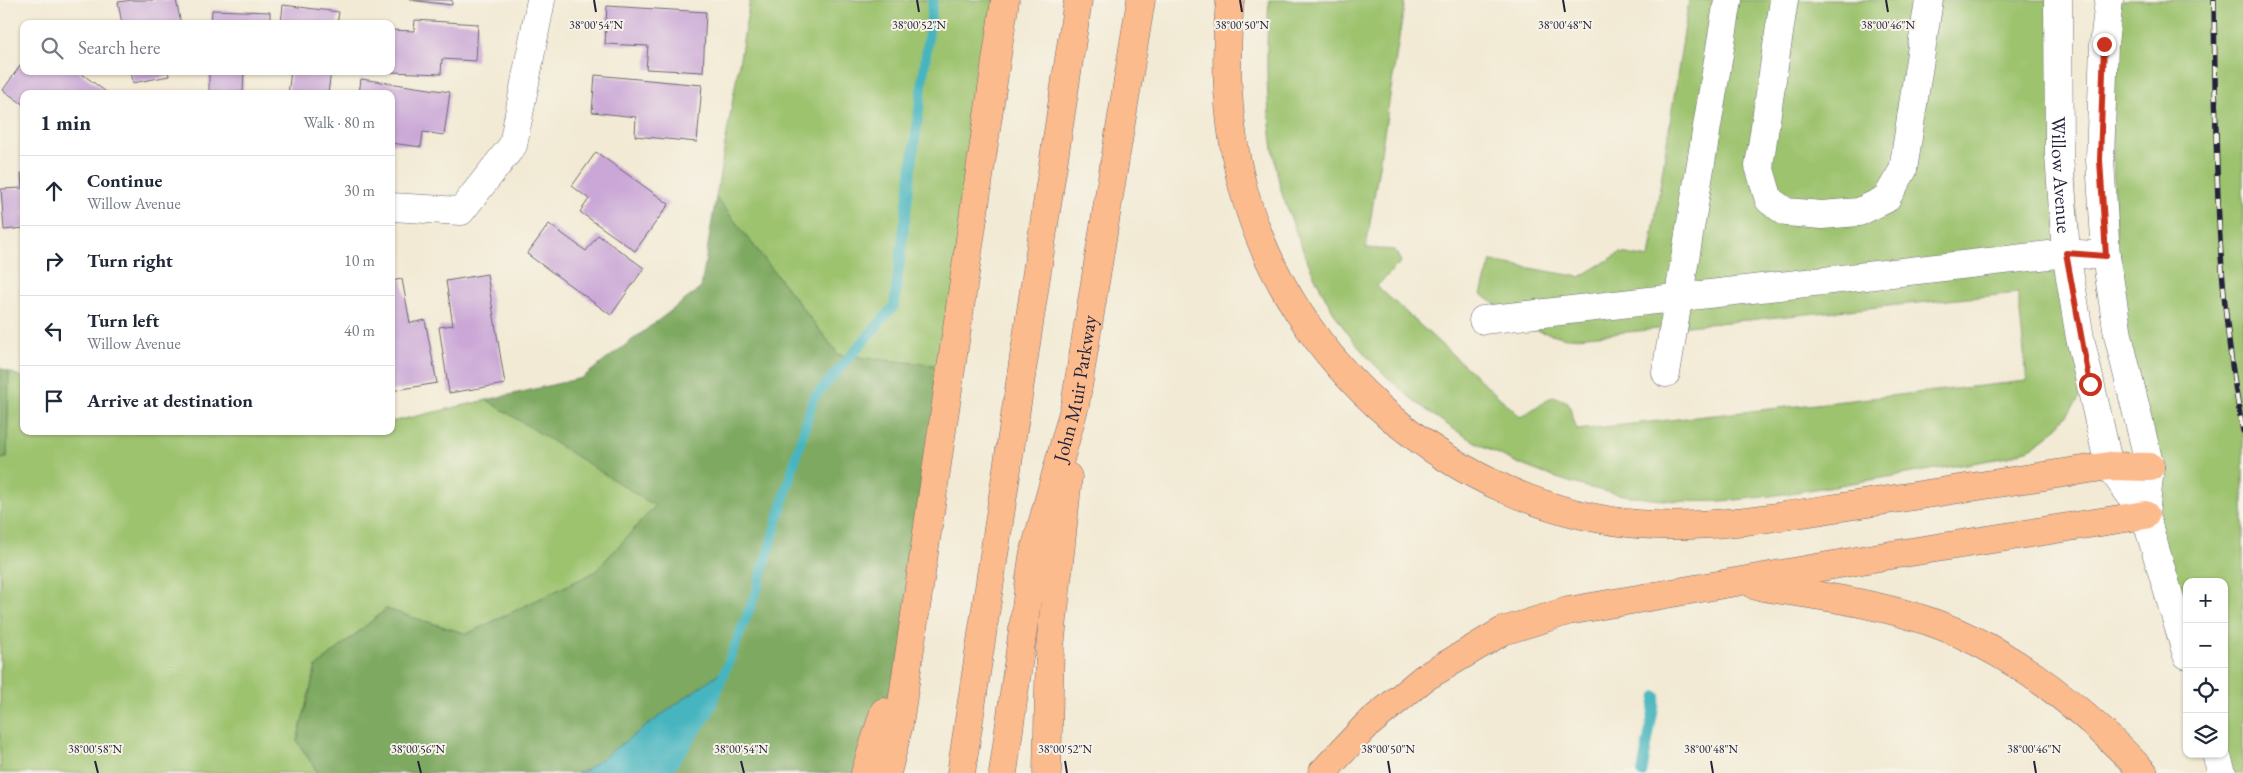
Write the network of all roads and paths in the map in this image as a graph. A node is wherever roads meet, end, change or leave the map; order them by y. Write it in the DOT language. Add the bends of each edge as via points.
graph roads {
  1 [pos="541,0"];
  2 [pos="1005,0"];
  3 [pos="1078,0"];
  4 [pos="1141,0"];
  5 [pos="1230,0"];
  6 [pos="1728,0"];
  7 [pos="1784,0"];
  8 [pos="1929,0"];
  9 [pos="2058,0"];
  10 [pos="2109,0"];
  11 [pos="395,207"];
  12 [pos="2066,253"];
  13 [pos="2106,256"];
  14 [pos="1678,298"];
  15 [pos="1484,320"];
  16 [pos="1666,373"];
  17 [pos="1075,406"];
  18 [pos="2108,466"];
  19 [pos="2150,467"];
  20 [pos="2145,514"];
  21 [pos="1734,583"];
  22 [pos="916,610"];
  23 [pos="2183,642"];
  24 [pos="2217,758"];
  25 [pos="865,773"];
  26 [pos="887,773"];
  27 [pos="961,773"];
  28 [pos="1003,773"];
  29 [pos="1047,773"];
  30 [pos="1322,773"];
  31 [pos="2144,773"];
  32 [pos="2222,773"];
  1 -- 11 [label="street" via="514,145 461,212"];
  2 -- 22 [label="highway"];
  3 -- 27 [label="highway"];
  4 -- 17 [label="highway, John Muir Parkway"];
  5 -- 18 [label="highway" via="1226,48 1230,120 1244,190 1269,258 1304,320 1348,376 1402,427 1464,468 1521,495 1564,510 1608,520 1673,526 1781,517"];
  6 -- 14 [label="street"];
  7 -- 8 [label="street" via="1759,166 1769,200 1786,212 1822,215 1860,212 1886,199 1903,170"];
  9 -- 12 [label="street, Willow Avenue" via="2059,155"];
  10 -- 13 [label="street, Willow Avenue" via="2104,44 2100,160"];
  12 -- 13 [label="street"];
  12 -- 14 [label="street"];
  12 -- 18 [label="street, Willow Avenue" via="2080,338"];
  13 -- 19 [label="street, Willow Avenue" via="2118,335"];
  14 -- 15 [label="street"];
  14 -- 16 [label="street"];
  17 -- 28 [label="highway, John Muir Parkway" via="1033,557"];
  17 -- 29 [label="highway" via="1050,648"];
  18 -- 19 [label="highway"];
  18 -- 20 [label="street, Willow Avenue"];
  19 -- 20 [label="street, Willow Avenue"];
  20 -- 21 [label="highway"];
  20 -- 23 [label="street, Willow Avenue"];
  21 -- 30 [label="highway" via="1568,611 1503,631 1424,678 1366,726"];
  21 -- 31 [label="highway" via="1832,598 1912,616 1984,645 2052,688 2110,737"];
  22 -- 25 [label="highway"];
  22 -- 26 [label="highway" via="899,724"];
  24 -- 32 [label="street"];
}
